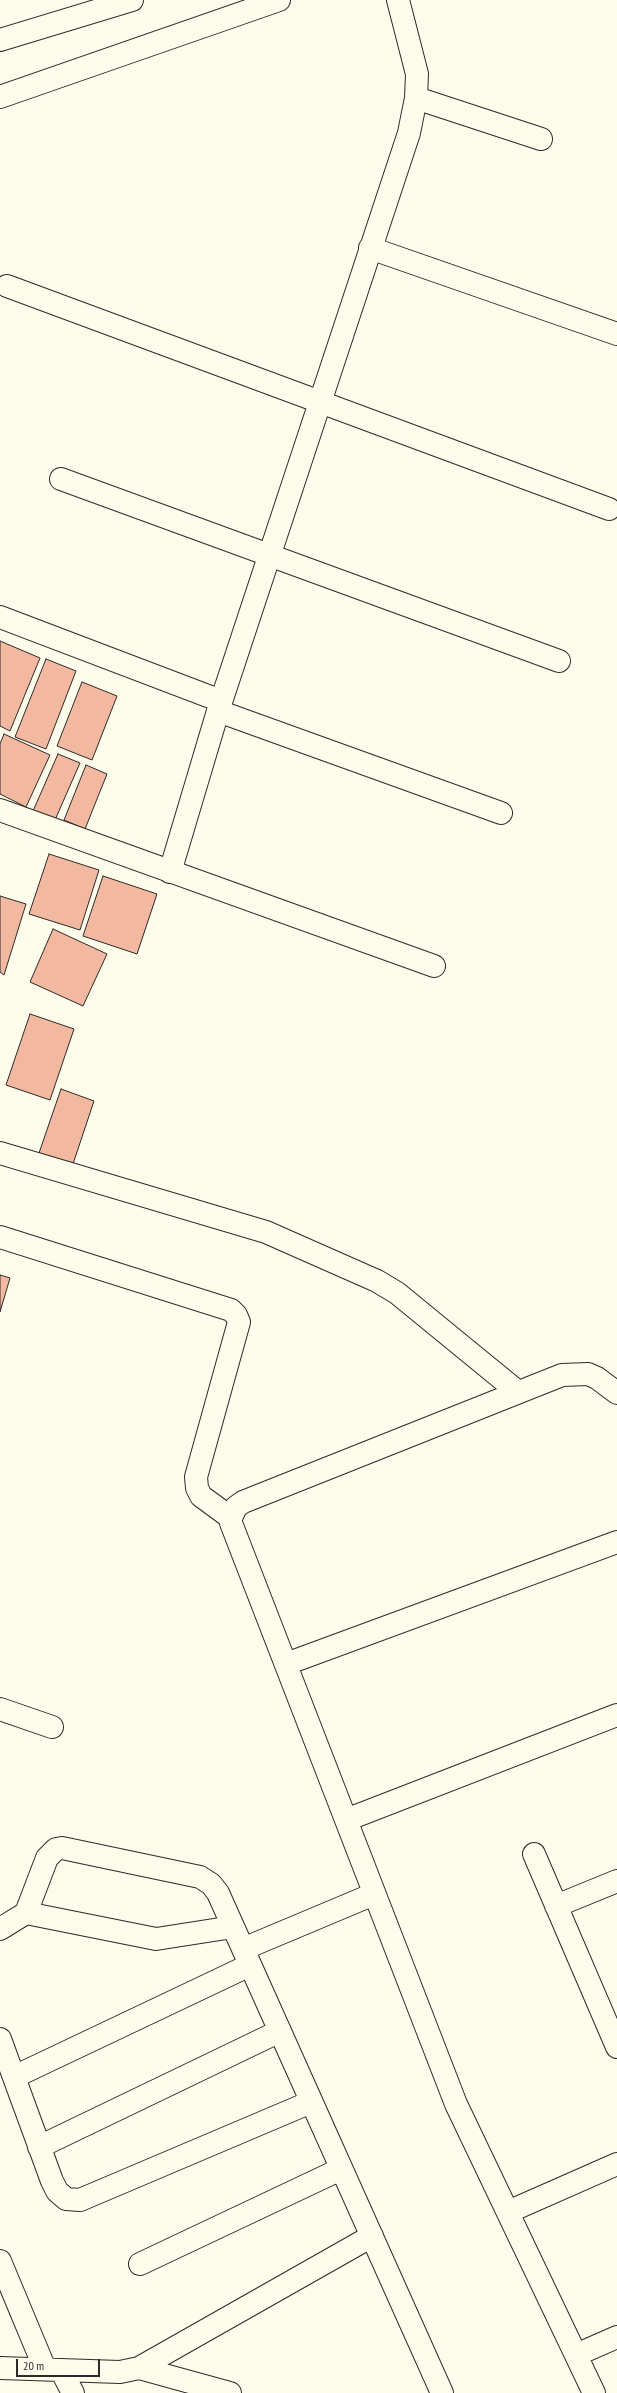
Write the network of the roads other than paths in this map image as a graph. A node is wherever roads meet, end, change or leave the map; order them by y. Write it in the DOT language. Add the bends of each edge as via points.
graph roads {
  1 [pos="132,0"];
  2 [pos="280,0"];
  3 [pos="398,0"];
  4 [pos="0,40"];
  5 [pos="0,97"];
  6 [pos="416,98"];
  7 [pos="541,139"];
  8 [pos="370,248"];
  9 [pos="7,286"];
  10 [pos="617,334"];
  11 [pos="320,402"];
  12 [pos="61,479"];
  13 [pos="609,509"];
  14 [pos="270,553"];
  15 [pos="0,617"];
  16 [pos="559,661"];
  17 [pos="220,706"];
  18 [pos="0,810"];
  19 [pos="502,813"];
  20 [pos="170,872"];
  21 [pos="434,966"];
  22 [pos="0,1153"];
  23 [pos="0,1237"];
  24 [pos="518,1392"];
  25 [pos="617,1393"];
  26 [pos="231,1518"];
  27 [pos="617,1542"];
  28 [pos="286,1664"];
  29 [pos="0,1709"];
  30 [pos="617,1715"];
  31 [pos="52,1726"];
  32 [pos="346,1820"];
  33 [pos="534,1854"];
  34 [pos="617,1881"];
  35 [pos="374,1894"];
  36 [pos="556,1906"];
  37 [pos="26,1913"];
  38 [pos="233,1927"];
  39 [pos="0,1929"];
  40 [pos="246,1957"];
  41 [pos="280,2032"];
  42 [pos="0,2039"];
  43 [pos="617,2047"];
  44 [pos="14,2077"];
  45 [pos="311,2102"];
  46 [pos="39,2147"];
  47 [pos="617,2164"];
  48 [pos="341,2169"];
  49 [pos="508,2212"];
  50 [pos="372,2236"];
  51 [pos="0,2261"];
  52 [pos="140,2264"];
  53 [pos="617,2337"];
  54 [pos="576,2355"];
  55 [pos="0,2368"];
  56 [pos="139,2368"];
  57 [pos="53,2370"];
  58 [pos="73,2393"];
  59 [pos="230,2393"];
  60 [pos="442,2393"];
  61 [pos="594,2393"];
  1 -- 4 [label="street"];
  2 -- 5 [label="street"];
  3 -- 6 [label="street" via="417,74"];
  6 -- 7 [label="street"];
  6 -- 8 [label="street" via="409,133"];
  8 -- 10 [label="street"];
  8 -- 11 [label="street"];
  9 -- 11 [label="street"];
  11 -- 13 [label="street"];
  11 -- 14 [label="street"];
  12 -- 14 [label="street"];
  14 -- 16 [label="street"];
  14 -- 17 [label="street"];
  15 -- 17 [label="street"];
  17 -- 19 [label="street"];
  17 -- 20 [label="street"];
  18 -- 20 [label="street"];
  20 -- 21 [label="street"];
  22 -- 24 [label="street" via="266,1232 377,1281 397,1293"];
  23 -- 26 [label="street" via="231,1310 236,1315 239,1322 196,1477 201,1496"];
  24 -- 25 [label="street" via="562,1375 576,1373 597,1378"];
  24 -- 26 [label="street" via="243,1502 236,1507"];
  26 -- 28 [label="street"];
  27 -- 28 [label="street"];
  28 -- 32 [label="street"];
  29 -- 31 [label="street"];
  30 -- 32 [label="street"];
  32 -- 35 [label="street"];
  33 -- 36 [label="street"];
  34 -- 36 [label="street"];
  35 -- 40 [label="street"];
  35 -- 49 [label="street" via="456,2104"];
  36 -- 43 [label="street"];
  37 -- 38 [label="street" via="156,1939"];
  37 -- 38 [label="street" via="50,1853 62,1848 200,1877 211,1884 218,1893"];
  37 -- 39 [label="street"];
  38 -- 40 [label="street"];
  40 -- 41 [label="street"];
  40 -- 44 [label="street"];
  41 -- 45 [label="street"];
  41 -- 46 [label="street"];
  42 -- 44 [label="street"];
  44 -- 46 [label="street"];
  45 -- 46 [label="street" via="80,2200 66,2198 57,2191"];
  45 -- 48 [label="street"];
  47 -- 49 [label="street"];
  48 -- 50 [label="street"];
  48 -- 52 [label="street"];
  49 -- 54 [label="street"];
  50 -- 56 [label="street"];
  50 -- 60 [label="street"];
  51 -- 57 [label="street"];
  53 -- 54 [label="street"];
  54 -- 61 [label="street"];
  55 -- 57 [label="street"];
  56 -- 57 [label="street" via="120,2372"];
  56 -- 59 [label="street"];
  57 -- 58 [label="street"];
}
